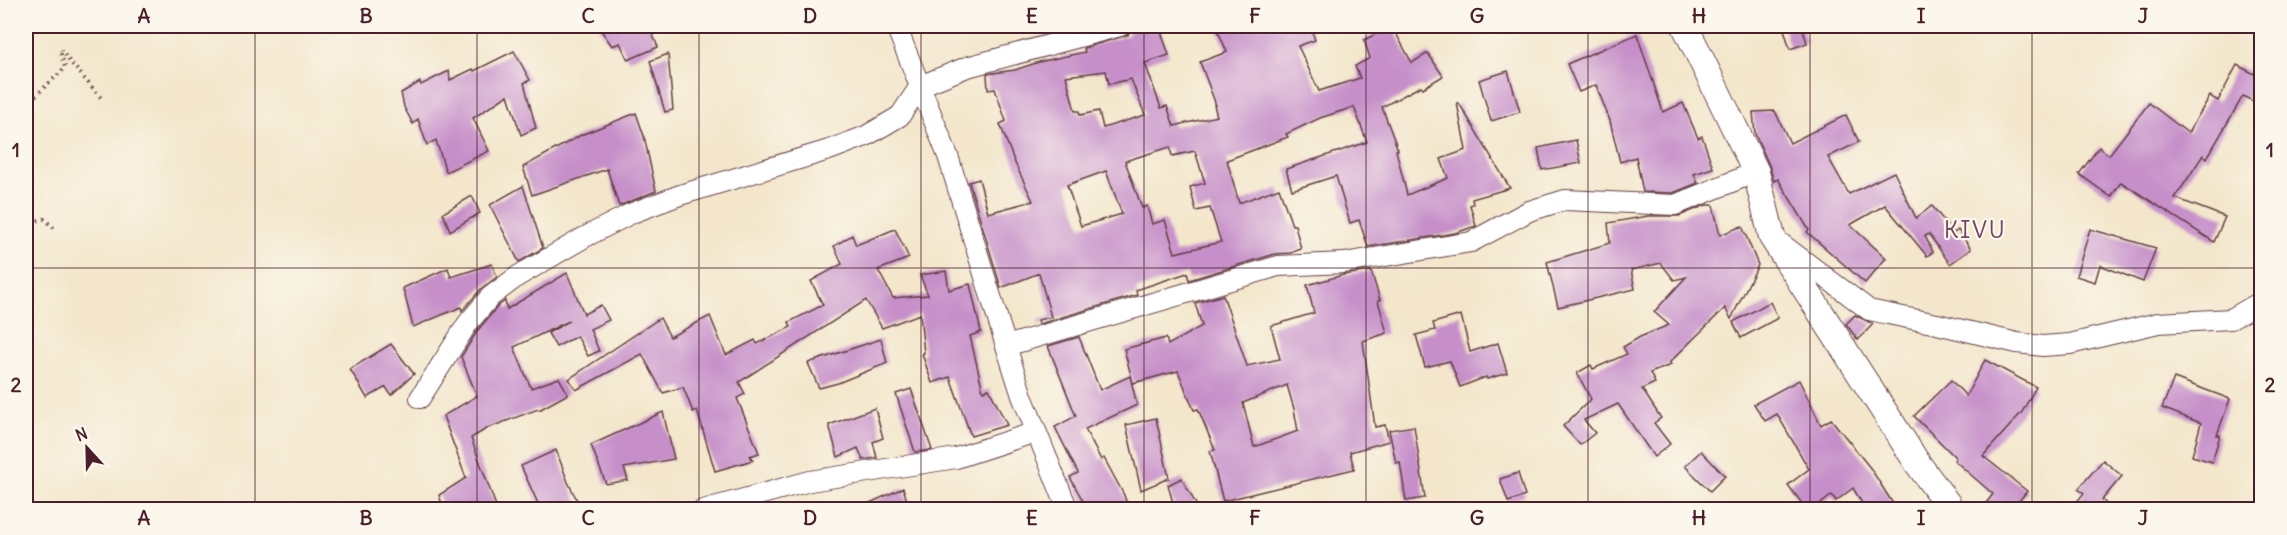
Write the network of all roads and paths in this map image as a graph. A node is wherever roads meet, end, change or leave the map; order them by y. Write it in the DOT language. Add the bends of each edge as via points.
graph roads {
  1 [pos="896,26"];
  2 [pos="1120,26"];
  3 [pos="1685,26"];
  4 [pos="920,86"];
  5 [pos="102,99"];
  6 [pos="26,103"];
  7 [pos="1756,172"];
  8 [pos="26,223"];
  9 [pos="54,228"];
  10 [pos="1772,237"];
  11 [pos="2262,301"];
  12 [pos="1006,346"];
  13 [pos="420,398"];
  14 [pos="1035,432"];
  15 [pos="703,510"];
  16 [pos="1068,510"];
  17 [pos="1952,510"];
  1 -- 4 [label="street"];
  2 -- 4 [label="street" via="968,67"];
  3 -- 7 [label="street"];
  4 -- 12 [label="street" via="948,156"];
  4 -- 13 [label="street" via="900,116 866,135 632,213 518,276 490,297 468,322"];
  5 -- 6 [label="path" via="60,50 65,68"];
  7 -- 10 [label="street"];
  7 -- 12 [label="street" via="1675,205 1565,200 1529,211 1471,242 1344,262 1278,266"];
  8 -- 9 [label="path" via="44,219"];
  10 -- 11 [label="street" via="1869,310 2017,344 2070,344 2158,323 2232,320"];
  10 -- 17 [label="street" via="1918,464"];
  12 -- 14 [label="street"];
  14 -- 15 [label="street" via="956,458 810,481"];
  14 -- 16 [label="street"];
}
